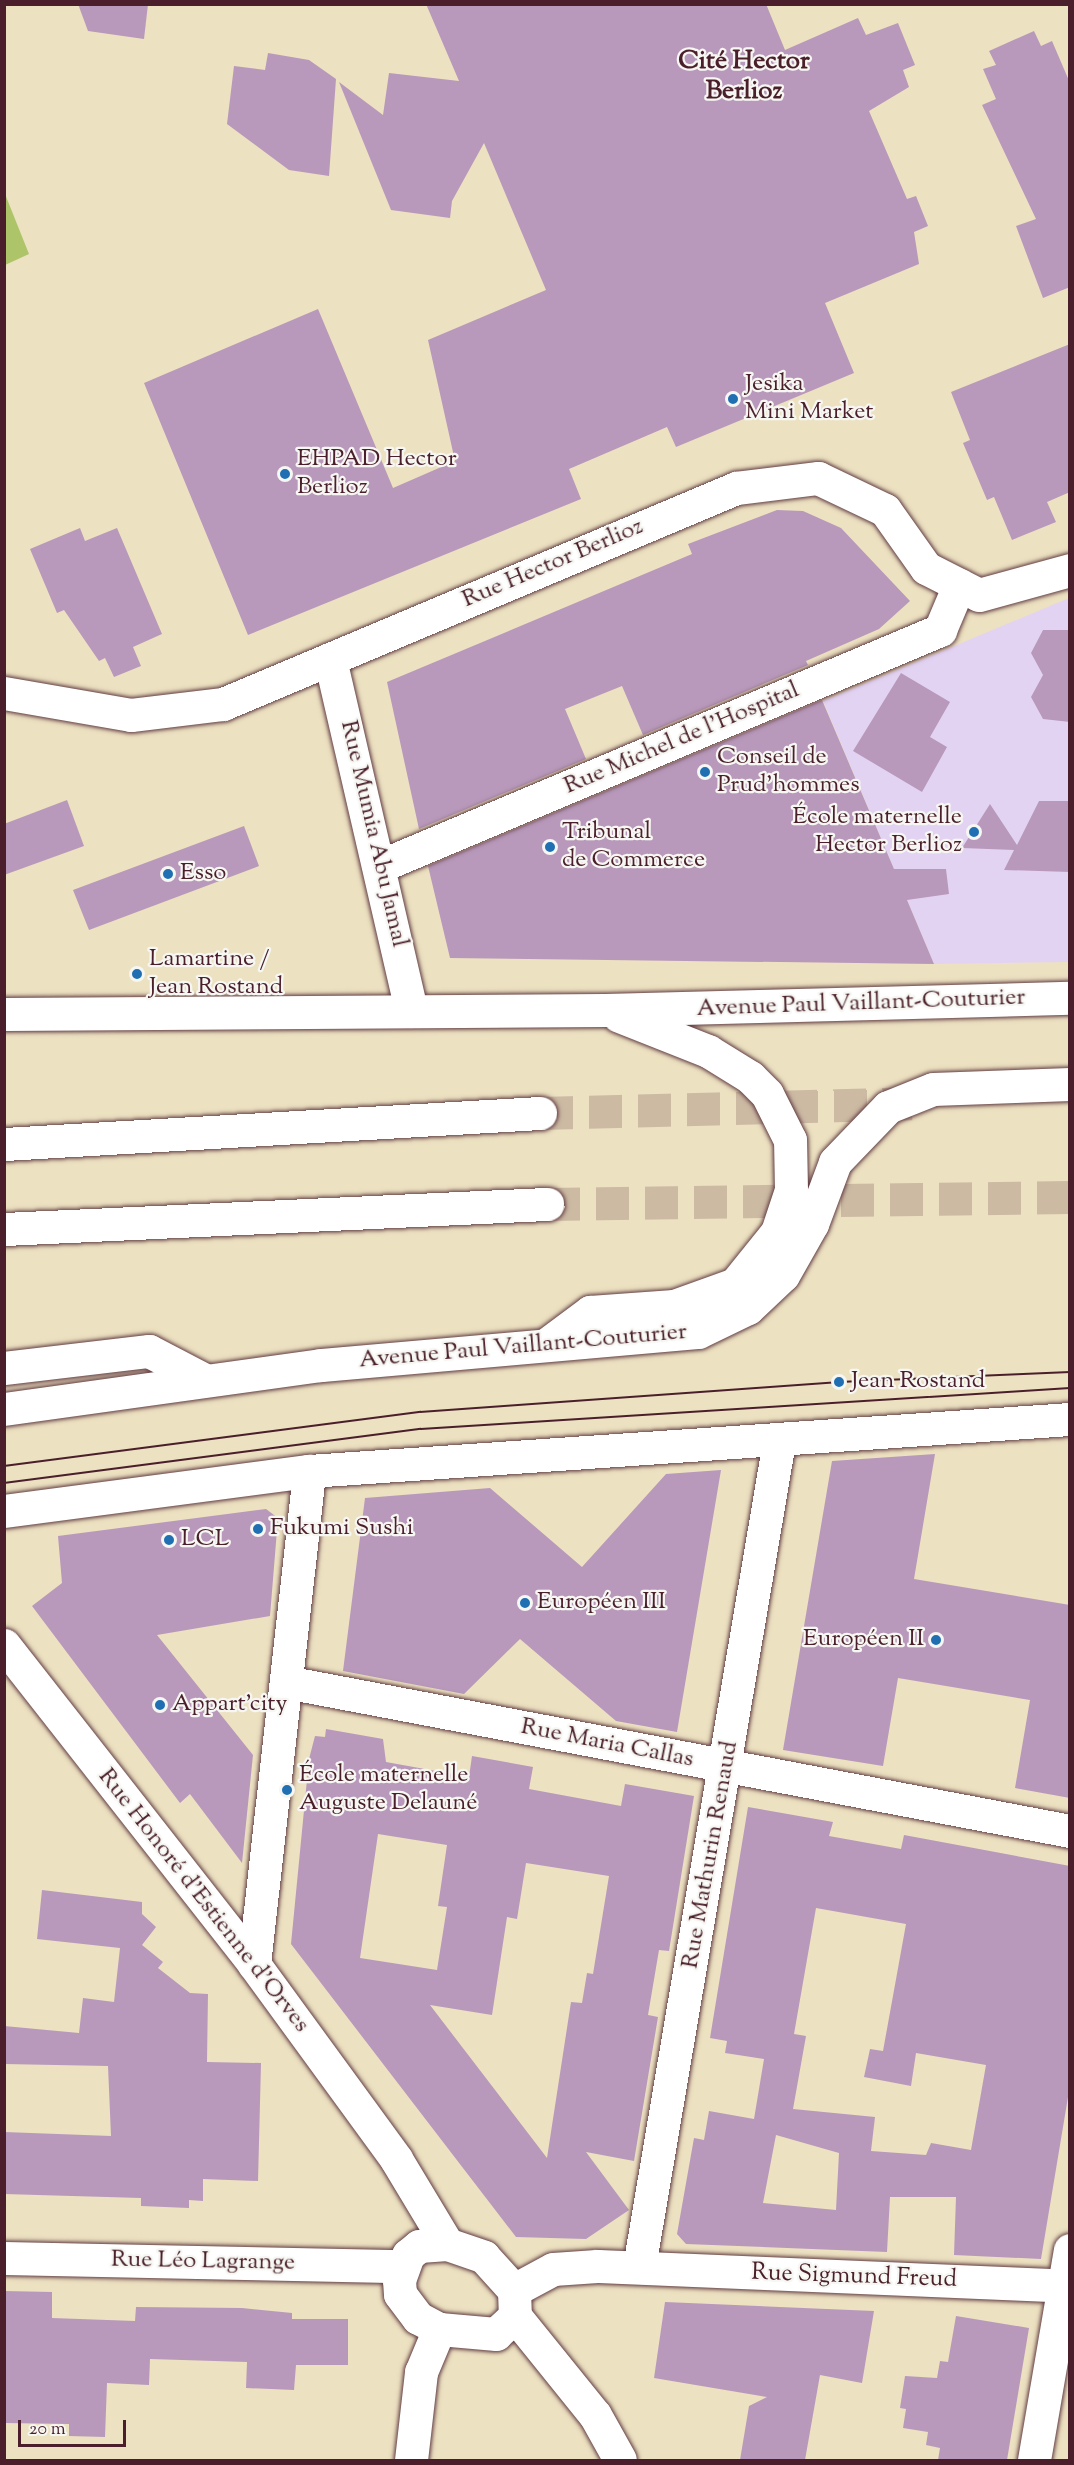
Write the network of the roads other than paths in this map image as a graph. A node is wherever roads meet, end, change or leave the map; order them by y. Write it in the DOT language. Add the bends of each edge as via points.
graph roads {
  1 [pos="1070,570"];
  2 [pos="959,585"];
  3 [pos="330,658"];
  4 [pos="4,693"];
  5 [pos="380,866"];
  6 [pos="1070,998"];
  7 [pos="605,1010"];
  8 [pos="411,1011"];
  9 [pos="4,1014"];
  10 [pos="1070,1084"];
  11 [pos="540,1113"];
  12 [pos="4,1144"];
  13 [pos="548,1204"];
  14 [pos="4,1229"];
  15 [pos="547,1344"];
  16 [pos="4,1368"];
  17 [pos="203,1379"];
  18 [pos="4,1409"];
  19 [pos="1070,1419"];
  20 [pos="779,1442"];
  21 [pos="309,1471"];
  22 [pos="4,1511"];
  23 [pos="4,1645"];
  24 [pos="286,1682"];
  25 [pos="726,1767"];
  26 [pos="1070,1831"];
  27 [pos="254,1964"];
  28 [pos="1070,2250"];
  29 [pos="423,2252"];
  30 [pos="4,2258"];
  31 [pos="639,2267"];
  32 [pos="1066,2286"];
  33 [pos="508,2313"];
  34 [pos="439,2329"];
  35 [pos="411,2460"];
  36 [pos="620,2460"];
  37 [pos="1034,2460"];
  1 -- 2 [label="main road, Rue Hector Berlioz" via="979,595"];
  2 -- 3 [label="main road, Rue Hector Berlioz" via="926,568 885,510 818,478 736,488"];
  2 -- 5 [label="main road, Rue Michel de l'Hospital" via="940,630"];
  3 -- 4 [label="main road, Rue Hector Berlioz" via="223,704 142,713"];
  3 -- 5 [label="main road, Rue Mumia Abu Jamal"];
  5 -- 8 [label="main road, Rue Mumia Abu Jamal"];
  6 -- 7 [label="main road, Avenue Paul Vaillant-Couturier"];
  7 -- 8 [label="main road, Avenue Paul Vaillant-Couturier"];
  7 -- 15 [label="main road" via="708,1051 750,1077 767,1094 790,1140 791,1190 777,1232 735,1284 675,1306 590,1312"];
  8 -- 9 [label="main road, Avenue Paul Vaillant-Couturier"];
  10 -- 15 [label="main road, Avenue Paul Vaillant-Couturier" via="933,1089 888,1107 844,1147 802,1244 783,1275 748,1308 698,1332"];
  11 -- 12 [label="main road"];
  13 -- 14 [label="main road"];
  15 -- 17 [label="main road, Avenue Paul Vaillant-Couturier"];
  16 -- 17 [label="main road" via="149,1351"];
  17 -- 18 [label="main road, Avenue Paul Vaillant-Couturier"];
  19 -- 20 [label="main road"];
  20 -- 21 [label="main road"];
  20 -- 25 [label="main road, Rue Mathurin Renaud"];
  21 -- 22 [label="main road"];
  21 -- 24 [label="main road"];
  23 -- 27 [label="main road, Rue Honoré d'Estienne d'Orves"];
  24 -- 25 [label="main road, Rue Maria Callas"];
  24 -- 27 [label="main road"];
  25 -- 26 [label="main road, Rue Maria Callas"];
  25 -- 31 [label="main road, Rue Mathurin Renaud"];
  27 -- 29 [label="main road, Rue Honoré d'Estienne d'Orves" via="396,2159"];
  28 -- 32 [label="main road"];
  29 -- 30 [label="main road, Rue Léo Lagrange"];
  29 -- 33 [label="main road, Rue Léo Lagrange" via="484,2257"];
  29 -- 34 [label="main road" via="400,2294 408,2308"];
  31 -- 32 [label="main road, Rue Sigmund Freud"];
  31 -- 33 [label="main road, Rue Sigmund Freud" via="553,2269"];
  32 -- 37 [label="main road"];
  33 -- 34 [label="main road"];
  33 -- 36 [label="main road" via="595,2415"];
  34 -- 35 [label="main road" via="421,2372"];
}
